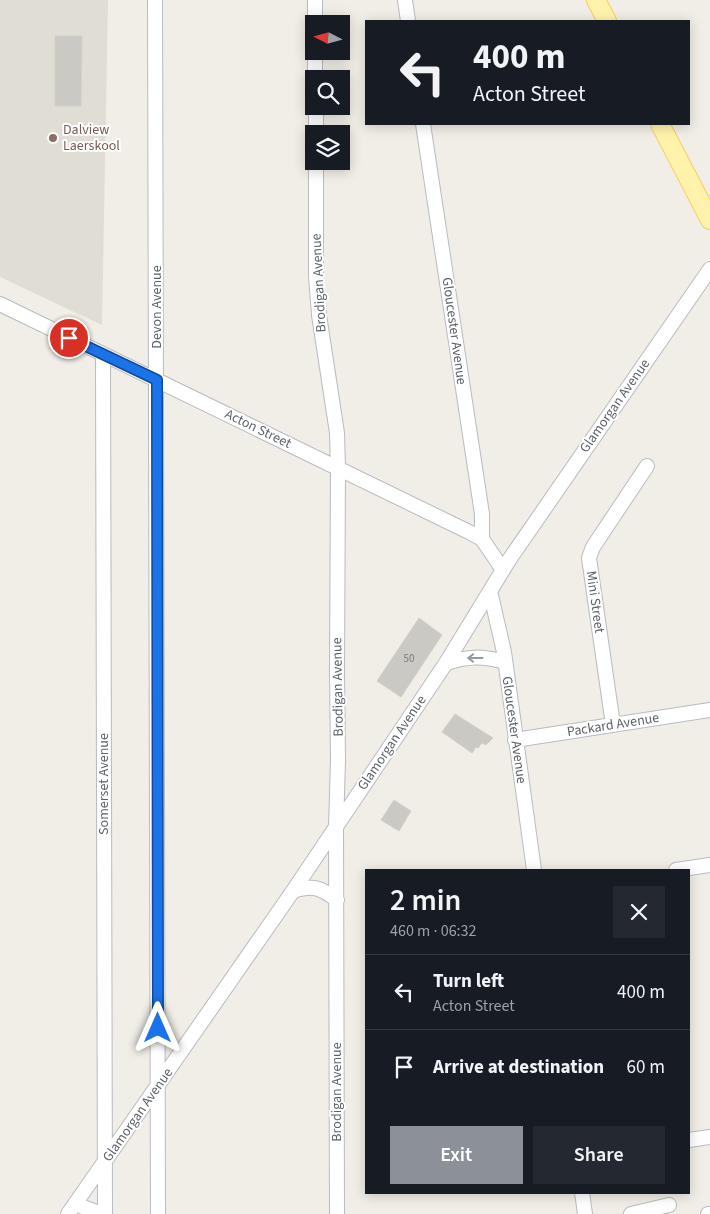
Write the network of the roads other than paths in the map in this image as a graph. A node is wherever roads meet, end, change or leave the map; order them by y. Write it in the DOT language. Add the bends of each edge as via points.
graph roads {
  1 [pos="156,0"];
  2 [pos="315,0"];
  3 [pos="405,0"];
  4 [pos="596,0"];
  5 [pos="315,15"];
  6 [pos="408,20"];
  7 [pos="606,20"];
  8 [pos="423,125"];
  9 [pos="661,125"];
  10 [pos="316,170"];
  11 [pos="710,220"];
  12 [pos="710,268"];
  13 [pos="0,304"];
  14 [pos="103,354"];
  15 [pos="157,380"];
  16 [pos="647,466"];
  17 [pos="338,468"];
  18 [pos="482,539"];
  19 [pos="503,570"];
  20 [pos="490,591"];
  21 [pos="505,662"];
  22 [pos="446,663"];
  23 [pos="710,710"];
  24 [pos="613,725"];
  25 [pos="515,740"];
  26 [pos="336,827"];
  27 [pos="710,865"];
  28 [pos="534,869"];
  29 [pos="683,869"];
  30 [pos="293,891"];
  31 [pos="337,900"];
  32 [pos="158,1086"];
  33 [pos="710,1137"];
  34 [pos="690,1140"];
  35 [pos="105,1161"];
  36 [pos="582,1194"];
  37 [pos="669,1204"];
  38 [pos="71,1209"];
  39 [pos="103,1214"];
  40 [pos="158,1214"];
  41 [pos="336,1214"];
  42 [pos="585,1214"];
  43 [pos="631,1214"];
  1 -- 15 [label="street, Devon Avenue"];
  2 -- 5 [label="street"];
  3 -- 6 [label="street"];
  4 -- 7 [label="main road"];
  8 -- 18 [label="street, Gloucester Avenue" via="482,514"];
  9 -- 11 [label="main road"];
  10 -- 17 [label="street, Brodigan Avenue" via="316,276"];
  12 -- 19 [label="street, Glamorgan Avenue"];
  13 -- 14 [label="street, Acton Street"];
  14 -- 15 [label="street, Acton Street"];
  14 -- 35 [label="street, Somerset Avenue"];
  15 -- 17 [label="street, Acton Street"];
  15 -- 32 [label="street, Devon Avenue"];
  16 -- 24 [label="street, Mini Street" via="592,547 589,558"];
  17 -- 18 [label="street, Acton Street"];
  17 -- 26 [label="street, Brodigan Avenue"];
  18 -- 19 [label="street, Acton Street"];
  19 -- 20 [label="street, Glamorgan Avenue"];
  20 -- 21 [label="street, Gloucester Avenue"];
  20 -- 22 [label="street, Glamorgan Avenue"];
  21 -- 22 [label="street, one-way" via="471,657"];
  21 -- 25 [label="street, Gloucester Avenue"];
  22 -- 26 [label="street, Glamorgan Avenue"];
  23 -- 24 [label="street, Packard Avenue"];
  24 -- 25 [label="street, Packard Avenue"];
  25 -- 28 [label="street, Gloucester Avenue"];
  26 -- 30 [label="street, Glamorgan Avenue"];
  26 -- 31 [label="street, Brodigan Avenue"];
  27 -- 29 [label="street"];
  30 -- 31 [label="street" via="319,888"];
  30 -- 32 [label="street, Glamorgan Avenue"];
  31 -- 41 [label="street, Brodigan Avenue"];
  32 -- 35 [label="street, Glamorgan Avenue"];
  32 -- 40 [label="street, Devon Avenue"];
  33 -- 34 [label="street"];
  35 -- 38 [label="street, Glamorgan Avenue"];
  35 -- 39 [label="street, Somerset Avenue"];
  36 -- 42 [label="street"];
  37 -- 43 [label="street"];
  38 -- 39 [label="street"];
}
